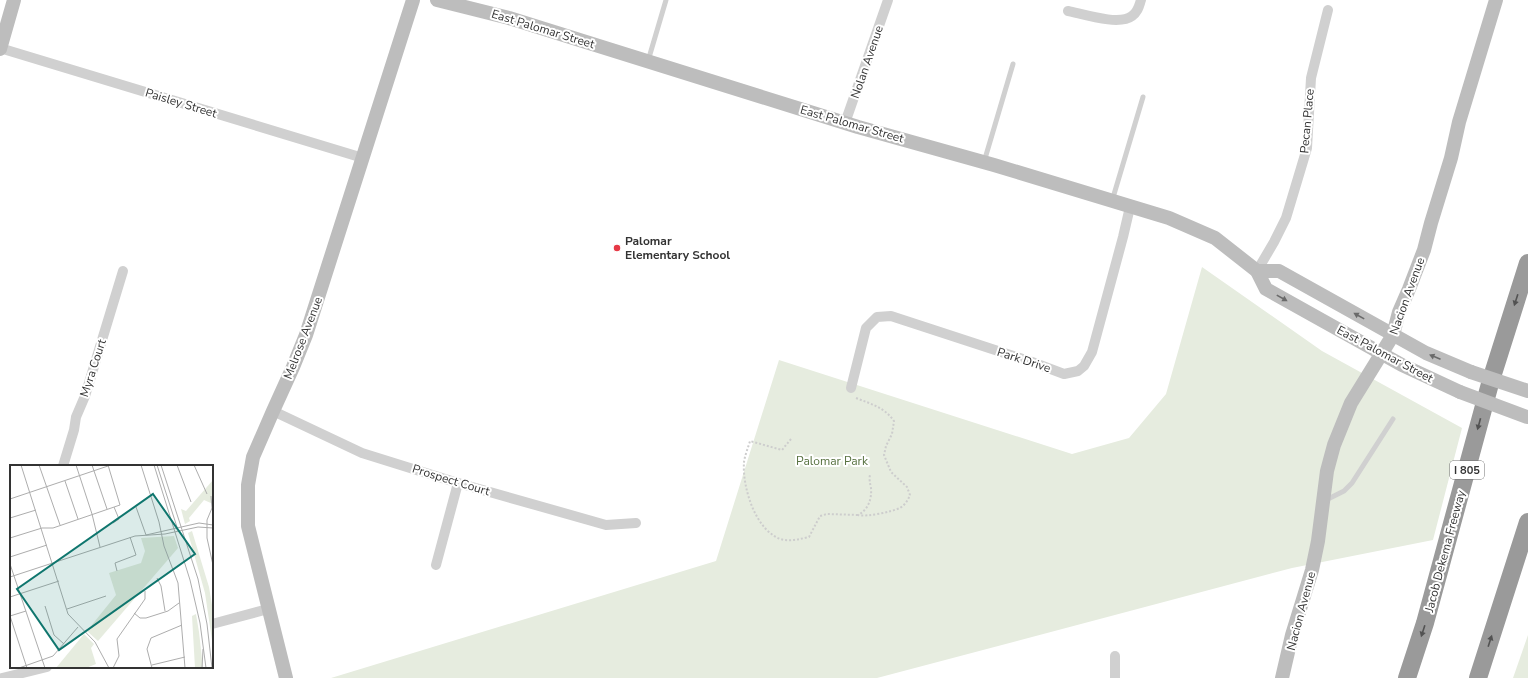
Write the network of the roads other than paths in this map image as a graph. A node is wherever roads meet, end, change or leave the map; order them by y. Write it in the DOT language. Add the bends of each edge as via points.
graph roads {
  1 [pos="14,0"];
  2 [pos="413,0"];
  3 [pos="437,0"];
  4 [pos="666,0"];
  5 [pos="888,0"];
  6 [pos="1141,0"];
  7 [pos="1496,0"];
  8 [pos="1328,10"];
  9 [pos="1068,11"];
  10 [pos="0,48"];
  11 [pos="648,62"];
  12 [pos="1013,64"];
  13 [pos="1143,97"];
  14 [pos="845,123"];
  15 [pos="363,158"];
  16 [pos="984,163"];
  17 [pos="1112,202"];
  18 [pos="1130,207"];
  19 [pos="1528,263"];
  20 [pos="123,271"];
  21 [pos="1257,271"];
  22 [pos="1393,335"];
  23 [pos="1382,353"];
  24 [pos="1528,391"];
  25 [pos="853,393"];
  26 [pos="272,411"];
  27 [pos="1528,416"];
  28 [pos="1393,419"];
  29 [pos="63,465"];
  30 [pos="458,483"];
  31 [pos="1323,501"];
  32 [pos="1528,522"];
  33 [pos="636,523"];
  34 [pos="436,565"];
  35 [pos="268,609"];
  36 [pos="213,624"];
  37 [pos="1115,656"];
  38 [pos="43,668"];
  39 [pos="2,678"];
  40 [pos="286,678"];
  41 [pos="1115,678"];
  42 [pos="1282,678"];
  43 [pos="1407,678"];
  44 [pos="1478,678"];
  1 -- 10 [label="main road"];
  2 -- 15 [label="main road, Melrose Avenue"];
  3 -- 11 [label="main road, East Palomar Street" via="509,18"];
  4 -- 11 [label="lane"];
  5 -- 14 [label="street, Nolan Avenue"];
  6 -- 9 [label="street" via="1138,11 1132,17 1118,21"];
  7 -- 22 [label="main road, Nacion Avenue" via="1424,250 1399,312"];
  8 -- 21 [label="street, Pecan Place" via="1310,79 1307,148 1286,218"];
  10 -- 15 [label="street, Paisley Street"];
  11 -- 14 [label="main road, East Palomar Street"];
  12 -- 16 [label="lane"];
  13 -- 17 [label="lane"];
  14 -- 16 [label="main road, East Palomar Street"];
  15 -- 26 [label="main road, Melrose Avenue" via="306,335 294,368"];
  16 -- 17 [label="main road, East Palomar Street"];
  17 -- 18 [label="main road, East Palomar Street"];
  18 -- 21 [label="main road, East Palomar Street" via="1169,218 1215,238"];
  18 -- 25 [label="street, Park Drive" via="1092,352 1078,371 1064,374 891,316 877,316 866,328"];
  19 -- 43 [label="highway, Jacob Dekema Freeway / I 805, one-way" via="1491,380 1425,622"];
  20 -- 29 [label="street, Myra Court"];
  22 -- 21 [label="main road, East Palomar Street, one-way" via="1279,271"];
  21 -- 23 [label="main road, East Palomar Street, one-way" via="1266,289"];
  22 -- 23 [label="main road, Nacion Avenue"];
  24 -- 22 [label="main road, East Palomar Street, one-way, bridge" via="1471,372 1426,353"];
  23 -- 27 [label="main road, East Palomar Street, bridge" via="1460,392"];
  23 -- 31 [label="main road, Nacion Avenue" via="1344,419 1334,445"];
  26 -- 30 [label="street, Prospect Court" via="362,453"];
  26 -- 35 [label="main road, Melrose Avenue" via="253,457 247,505 248,526"];
  28 -- 31 [label="lane" via="1352,483 1344,491"];
  30 -- 33 [label="street, Prospect Court" via="606,525"];
  30 -- 34 [label="street"];
  31 -- 42 [label="main road, Nacion Avenue" via="1312,570"];
  44 -- 32 [label="highway, one-way"];
  35 -- 36 [label="street"];
  35 -- 40 [label="main road, Melrose Avenue"];
  37 -- 41 [label="street"];
  38 -- 39 [label="street"];
}
